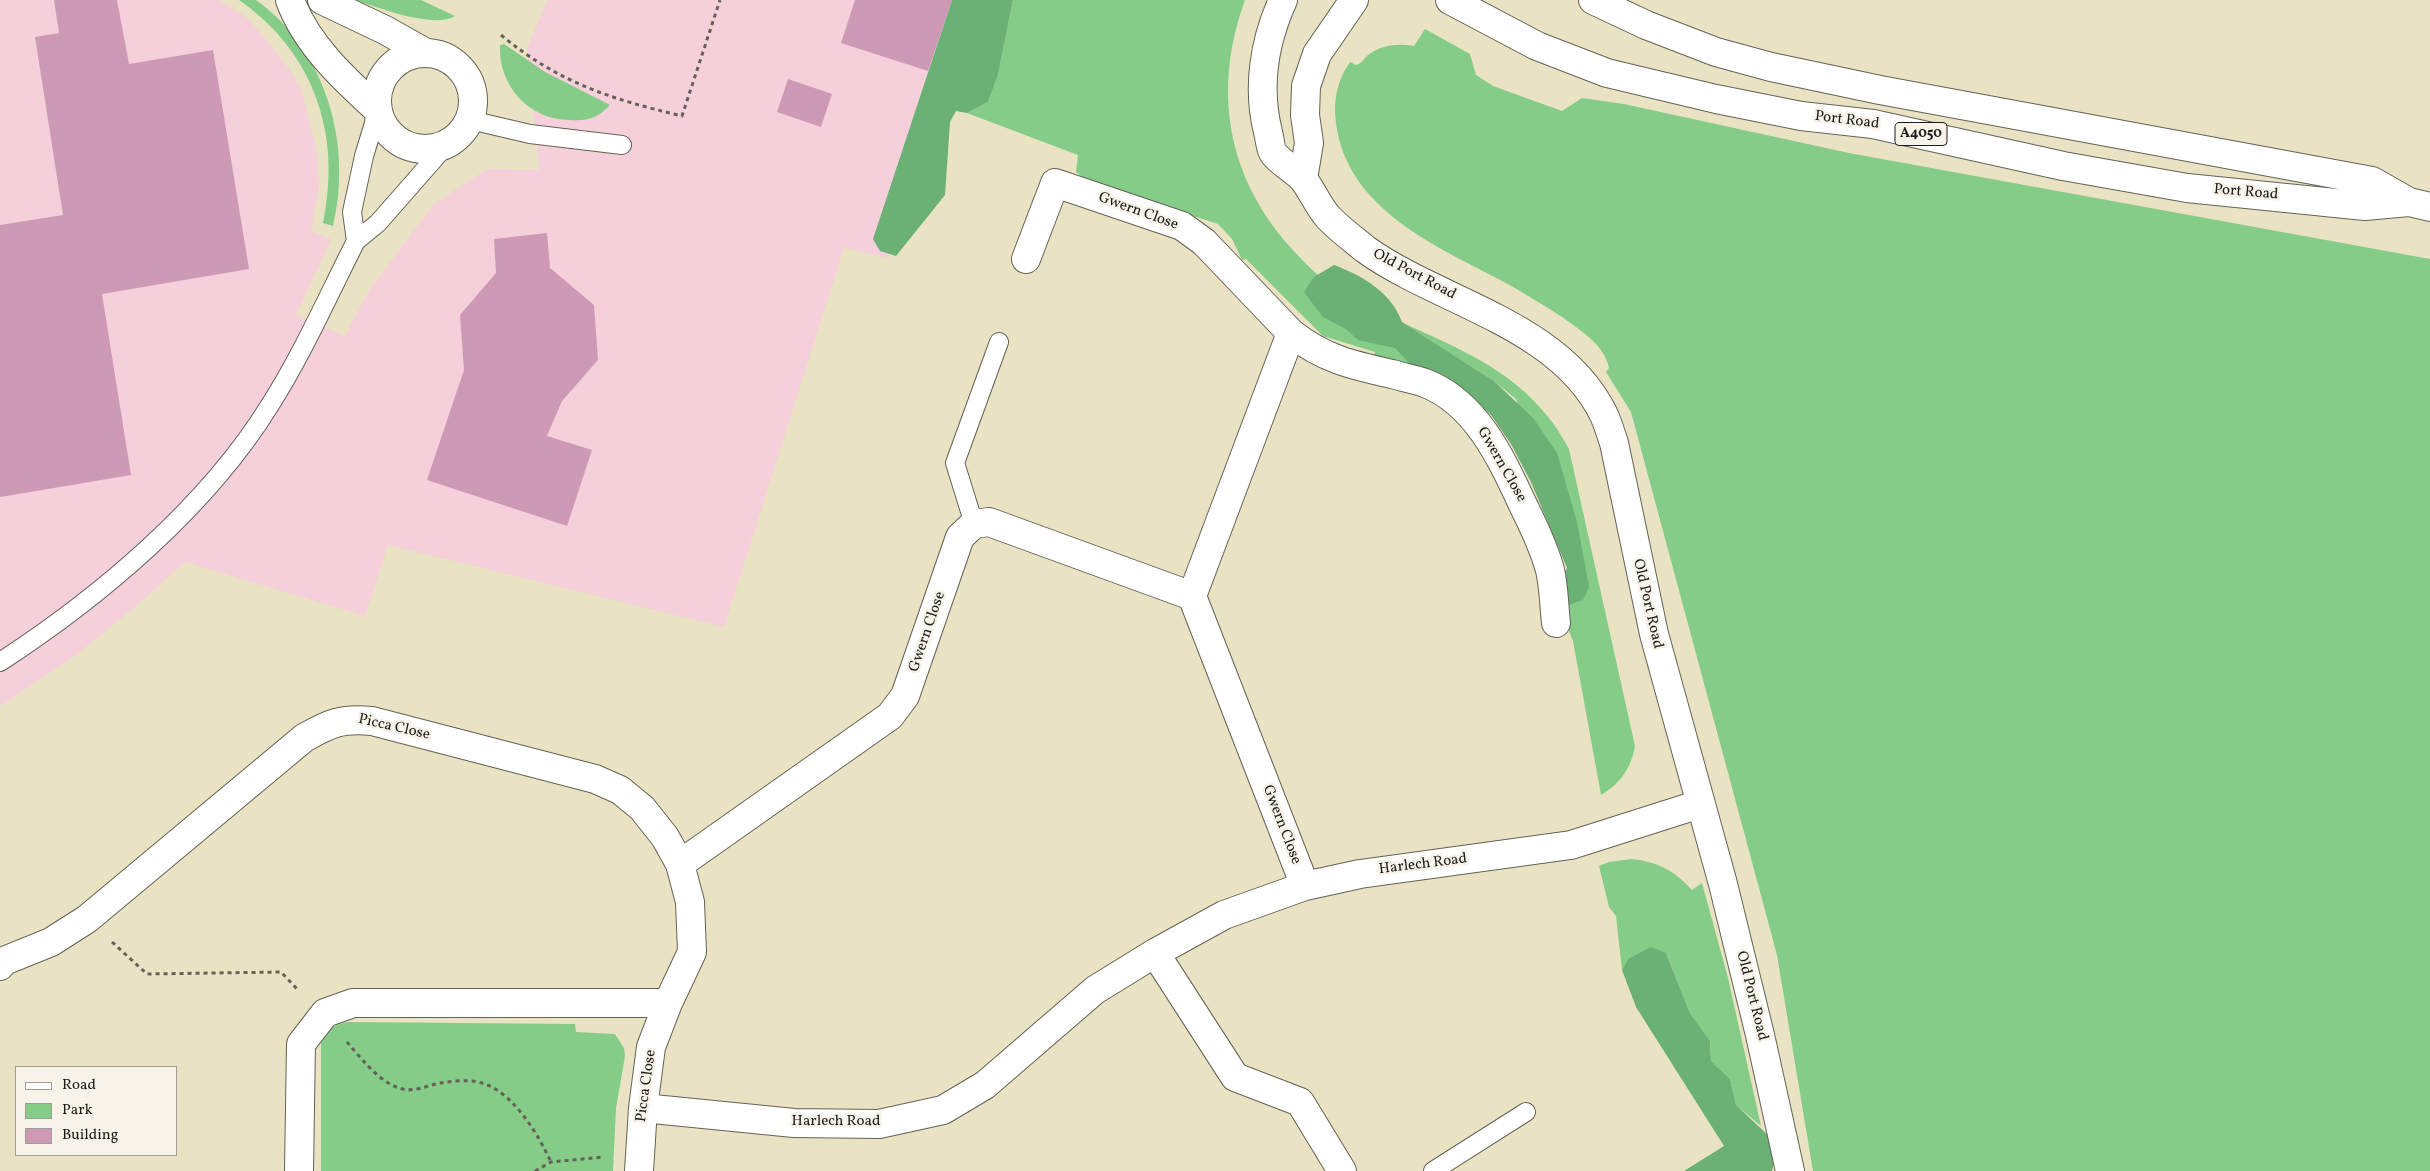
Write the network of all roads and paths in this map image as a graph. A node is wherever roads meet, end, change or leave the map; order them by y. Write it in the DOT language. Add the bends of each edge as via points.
graph roads {
  1 [pos="290,0"];
  2 [pos="322,0"];
  3 [pos="720,0"];
  4 [pos="1283,0"];
  5 [pos="1354,0"];
  6 [pos="1450,0"];
  7 [pos="1593,0"];
  8 [pos="501,35"];
  9 [pos="426,53"];
  10 [pos="378,110"];
  11 [pos="470,120"];
  12 [pos="449,142"];
  13 [pos="622,145"];
  14 [pos="1303,179"];
  15 [pos="2419,205"];
  16 [pos="356,240"];
  17 [pos="1026,259"];
  18 [pos="1291,334"];
  19 [pos="998,342"];
  20 [pos="974,524"];
  21 [pos="1192,596"];
  22 [pos="1556,623"];
  23 [pos="0,662"];
  24 [pos="1700,804"];
  25 [pos="680,864"];
  26 [pos="1305,886"];
  27 [pos="87,919"];
  28 [pos="1155,953"];
  29 [pos="0,966"];
  30 [pos="668,1003"];
  31 [pos="322,1016"];
  32 [pos="643,1108"];
  33 [pos="1526,1112"];
  34 [pos="551,1162"];
  35 [pos="639,1165"];
  36 [pos="299,1171"];
  37 [pos="536,1171"];
  38 [pos="1342,1171"];
  39 [pos="1433,1171"];
  40 [pos="1790,1171"];
  1 -- 10 [label="street" via="297,20 342,78"];
  2 -- 9 [label="street"];
  3 -- 8 [label="path" via="682,116 582,87 524,54"];
  4 -- 14 [label="street, Old Port Road" via="1262,68 1263,110 1273,153"];
  5 -- 14 [label="street" via="1317,54 1306,86 1309,143"];
  6 -- 15 [label="street, Port Road / A4050" via="1538,46 1607,73 1716,99 1801,116 1873,124 2062,166 2188,188 2365,206"];
  7 -- 15 [label="street, Port Road / A4050" via="1691,43 1771,67 2372,181"];
  9 -- 10 [label="street" via="408,55 395,63 384,76 377,90"];
  9 -- 11 [label="street" via="453,61 465,74 472,88"];
  10 -- 12 [label="street" via="394,138 409,147 433,149"];
  10 -- 16 [label="lane" via="352,212"];
  11 -- 12 [label="street"];
  11 -- 13 [label="lane" via="530,134"];
  12 -- 16 [label="lane" via="378,223"];
  14 -- 24 [label="street, Old Port Road" via="1328,217 1366,249 1524,333 1562,362 1590,392 1604,415 1614,443 1654,634"];
  16 -- 23 [label="lane" via="270,405 212,482 160,536 102,587"];
  17 -- 18 [label="street, Gwern Close" via="1056,183 1182,226 1204,242"];
  18 -- 21 [label="street"];
  18 -- 22 [label="street, Gwern Close" via="1312,349 1345,363 1424,382 1445,393 1471,416 1506,467 1540,539 1550,571"];
  19 -- 20 [label="lane" via="955,463"];
  20 -- 21 [label="street" via="989,522"];
  20 -- 25 [label="street, Gwern Close" via="960,537 905,696 890,716"];
  21 -- 26 [label="street, Gwern Close"];
  24 -- 26 [label="street, Harlech Road" via="1571,845 1360,874"];
  24 -- 40 [label="street, Old Port Road" via="1760,1035"];
  25 -- 27 [label="street, Picca Close" via="666,837 642,808 620,790 575,774 350,718 329,724 304,738"];
  25 -- 30 [label="street, Picca Close" via="690,902 692,952"];
  26 -- 28 [label="street, Harlech Road" via="1224,915"];
  27 -- 29 [label="street, Picca Close" via="52,942 4,961"];
  27 -- 31 [label="path" via="147,974 281,972"];
  28 -- 32 [label="street, Harlech Road" via="1095,990 985,1085 943,1110 870,1124 794,1123"];
  28 -- 38 [label="street" via="1235,1077 1300,1102"];
  30 -- 31 [label="street" via="353,1004"];
  30 -- 32 [label="street, Picca Close" via="651,1047"];
  31 -- 34 [label="path" via="376,1073 397,1088 418,1090 439,1083 470,1080 484,1083 497,1091 532,1125"];
  31 -- 36 [label="street" via="301,1044"];
  32 -- 35 [label="street, Picca Close"];
  33 -- 39 [label="lane"];
  34 -- 35 [label="path" via="608,1156"];
  34 -- 37 [label="path"];
}
